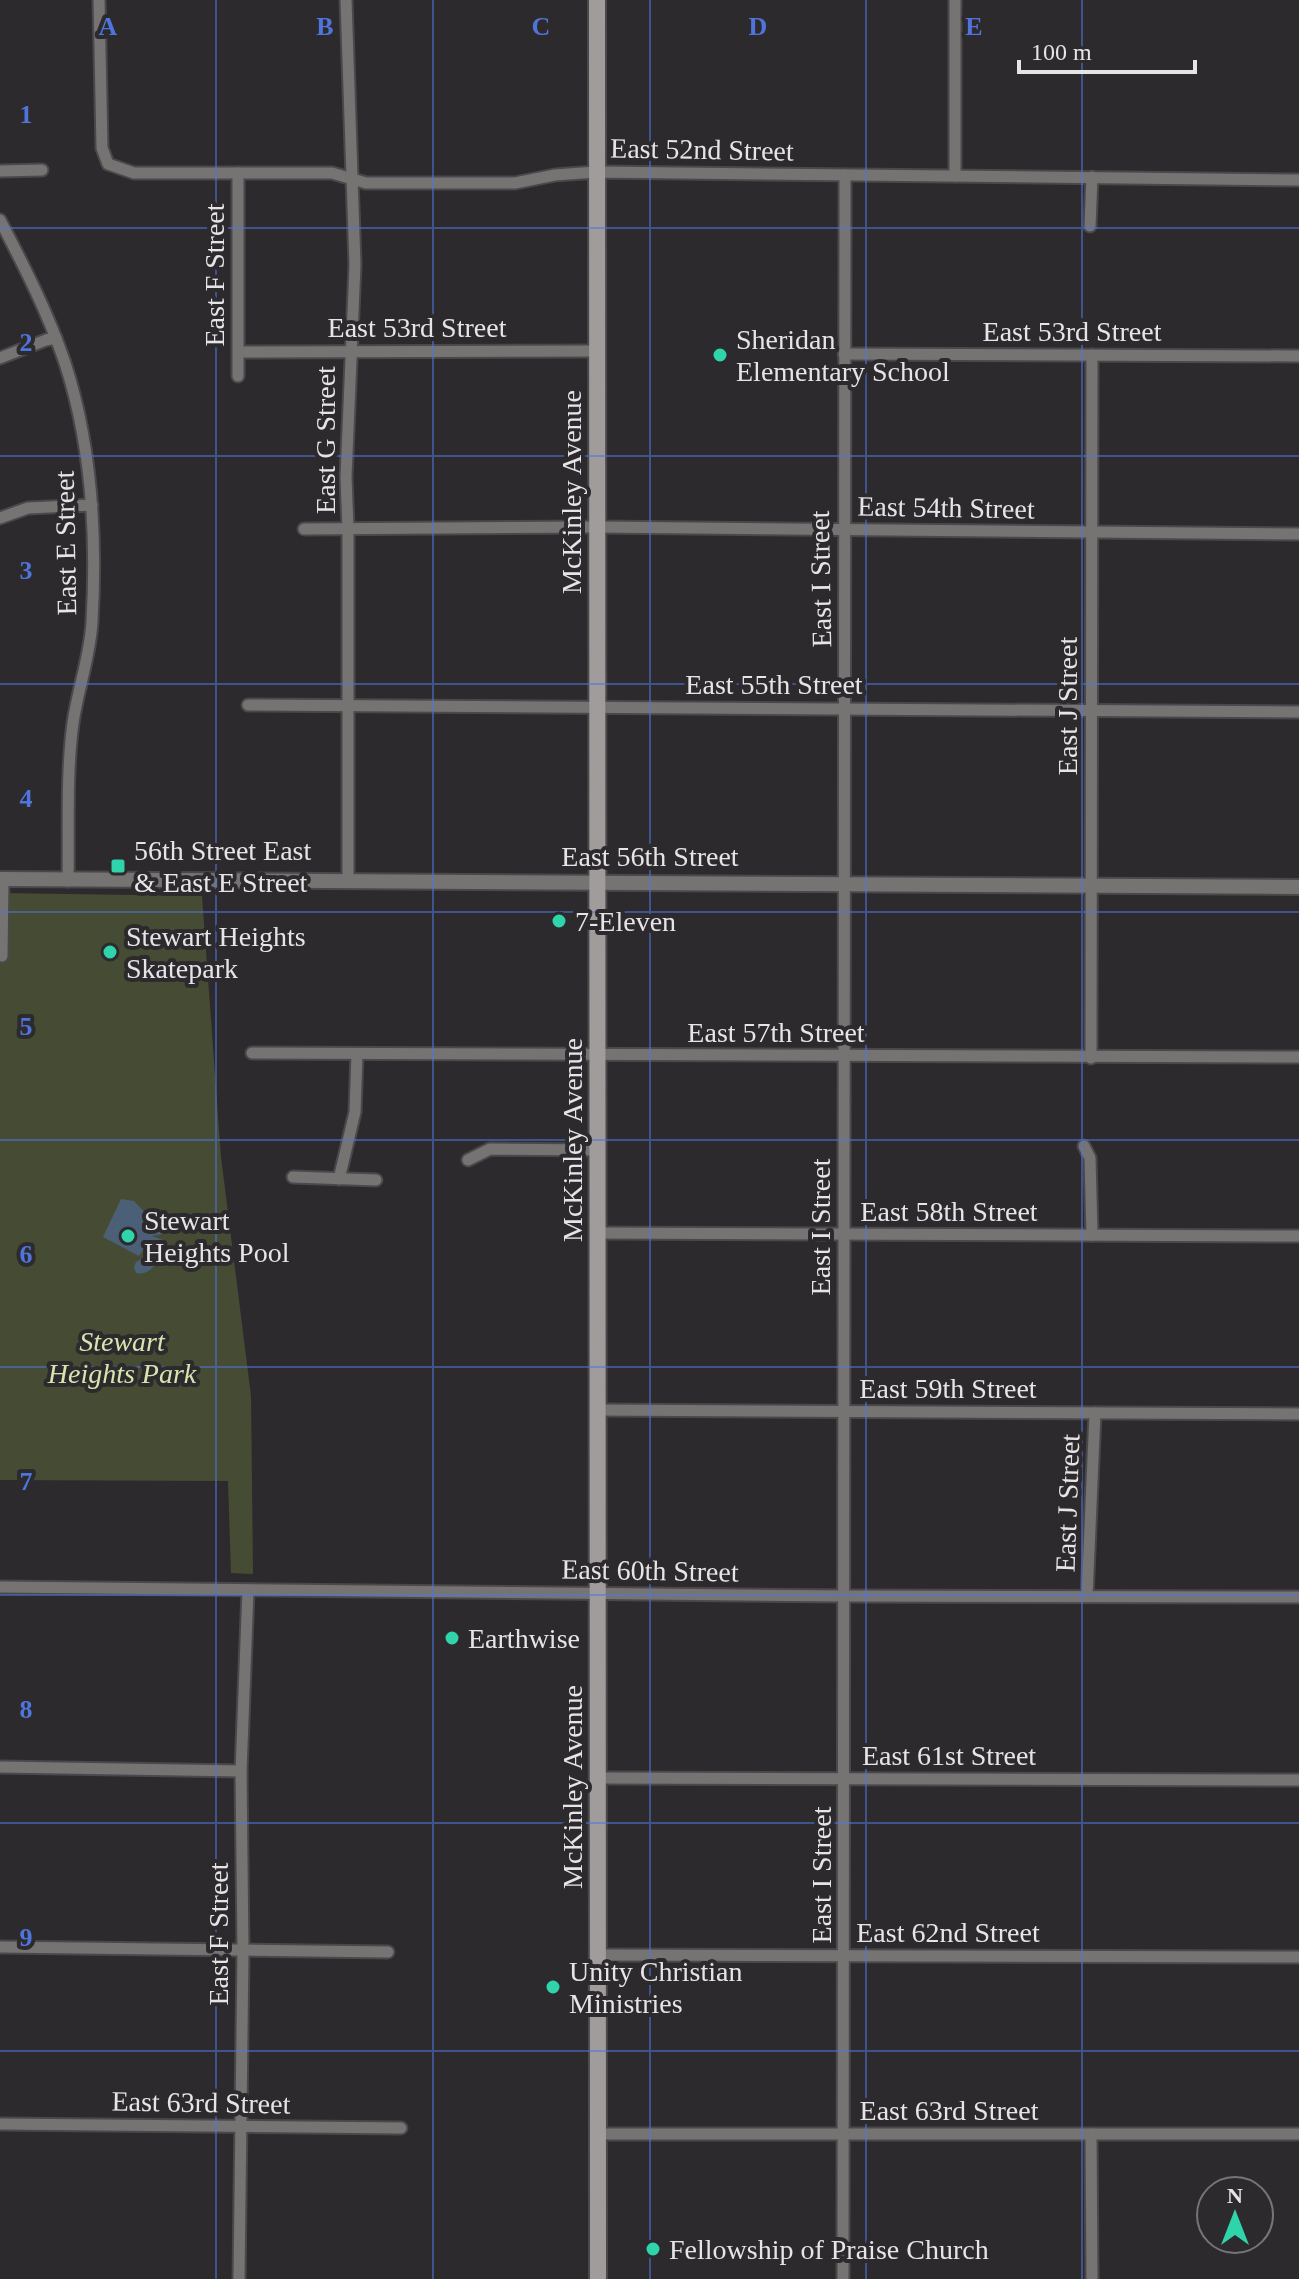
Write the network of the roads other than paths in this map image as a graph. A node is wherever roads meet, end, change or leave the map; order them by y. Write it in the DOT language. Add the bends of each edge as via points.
graph roads {
  1 [pos="99,0"];
  2 [pos="346,0"];
  3 [pos="597,0"];
  4 [pos="955,0"];
  5 [pos="42,170"];
  6 [pos="0,171"];
  7 [pos="596,172"];
  8 [pos="238,173"];
  9 [pos="845,175"];
  10 [pos="955,176"];
  11 [pos="1092,177"];
  12 [pos="353,179"];
  13 [pos="1299,180"];
  14 [pos="0,220"];
  15 [pos="1090,226"];
  16 [pos="56,338"];
  17 [pos="596,351"];
  18 [pos="239,352"];
  19 [pos="349,352"];
  20 [pos="844,354"];
  21 [pos="1092,355"];
  22 [pos="1299,356"];
  23 [pos="0,358"];
  24 [pos="238,376"];
  25 [pos="92,505"];
  26 [pos="0,518"];
  27 [pos="598,527"];
  28 [pos="304,529"];
  29 [pos="348,529"];
  30 [pos="843,530"];
  31 [pos="1092,533"];
  32 [pos="1299,534"];
  33 [pos="248,705"];
  34 [pos="349,705"];
  35 [pos="598,708"];
  36 [pos="845,708"];
  37 [pos="1092,711"];
  38 [pos="1299,712"];
  39 [pos="2,879"];
  40 [pos="68,881"];
  41 [pos="348,881"];
  42 [pos="597,882"];
  43 [pos="844,883"];
  44 [pos="1091,885"];
  45 [pos="1299,887"];
  46 [pos="2,956"];
  47 [pos="252,1053"];
  48 [pos="357,1054"];
  49 [pos="597,1056"];
  50 [pos="844,1056"];
  51 [pos="1299,1057"];
  52 [pos="1091,1058"];
  53 [pos="1084,1146"];
  54 [pos="598,1150"];
  55 [pos="468,1160"];
  56 [pos="293,1177"];
  57 [pos="339,1179"];
  58 [pos="376,1180"];
  59 [pos="598,1233"];
  60 [pos="845,1235"];
  61 [pos="1092,1235"];
  62 [pos="1299,1236"];
  63 [pos="597,1410"];
  64 [pos="844,1412"];
  65 [pos="1095,1413"];
  66 [pos="1299,1414"];
  67 [pos="0,1587"];
  68 [pos="248,1590"];
  69 [pos="597,1593"];
  70 [pos="844,1596"];
  71 [pos="1087,1596"];
  72 [pos="1299,1597"];
  73 [pos="0,1767"];
  74 [pos="241,1771"];
  75 [pos="598,1778"];
  76 [pos="844,1779"];
  77 [pos="1299,1780"];
  78 [pos="0,1947"];
  79 [pos="243,1951"];
  80 [pos="388,1952"];
  81 [pos="598,1955"];
  82 [pos="845,1955"];
  83 [pos="1299,1957"];
  84 [pos="0,2124"];
  85 [pos="239,2127"];
  86 [pos="401,2128"];
  87 [pos="599,2134"];
  88 [pos="844,2134"];
  89 [pos="1091,2134"];
  90 [pos="1299,2134"];
  91 [pos="239,2279"];
  92 [pos="598,2279"];
  93 [pos="843,2279"];
  94 [pos="1092,2279"];
  1 -- 8 [label="street, East 52nd Street" via="102,148 108,164 134,173"];
  2 -- 12 [label="street, East G Street"];
  3 -- 7 [label="main road, McKinley Avenue"];
  4 -- 10 [label="street"];
  5 -- 6 [label="street"];
  7 -- 9 [label="street, East 52nd Street"];
  7 -- 12 [label="street, East 52nd Street" via="515,183"];
  7 -- 17 [label="main road, McKinley Avenue"];
  8 -- 12 [label="street, East 52nd Street" via="332,173"];
  8 -- 18 [label="street, East F Street"];
  9 -- 10 [label="street, East 52nd Street"];
  9 -- 20 [label="street, East I Street"];
  10 -- 11 [label="street, East 52nd Street"];
  11 -- 13 [label="street, East 52nd Street"];
  11 -- 15 [label="street"];
  12 -- 19 [label="street, East G Street"];
  14 -- 16 [label="street, East E Street"];
  16 -- 23 [label="street"];
  16 -- 25 [label="street, East E Street" via="80,419"];
  17 -- 19 [label="street, East 53rd Street"];
  17 -- 27 [label="main road, McKinley Avenue"];
  18 -- 19 [label="street, East 53rd Street"];
  18 -- 24 [label="street, East F Street"];
  19 -- 29 [label="street, East G Street"];
  20 -- 21 [label="street, East 53rd Street"];
  20 -- 30 [label="street, East I Street"];
  21 -- 22 [label="street, East 53rd Street"];
  21 -- 31 [label="street, East J Street"];
  25 -- 26 [label="street" via="28,508"];
  25 -- 40 [label="street, East E Street" via="92,619 71,742"];
  27 -- 29 [label="street, East 54th Street"];
  27 -- 30 [label="street, East 54th Street"];
  27 -- 35 [label="main road, McKinley Avenue"];
  28 -- 29 [label="street, East 54th Street"];
  29 -- 34 [label="street, East G Street"];
  30 -- 31 [label="street, East 54th Street"];
  30 -- 36 [label="street, East I Street"];
  31 -- 32 [label="street, East 54th Street"];
  31 -- 37 [label="street, East J Street"];
  33 -- 34 [label="street, East 55th Street"];
  34 -- 35 [label="street, East 55th Street"];
  34 -- 41 [label="street, East G Street"];
  35 -- 36 [label="street, East 55th Street"];
  35 -- 42 [label="main road, McKinley Avenue"];
  36 -- 37 [label="street, East 55th Street"];
  36 -- 43 [label="street, East I Street"];
  37 -- 38 [label="street, East 55th Street"];
  37 -- 44 [label="street, East J Street"];
  39 -- 40 [label="street, East 56th Street"];
  39 -- 46 [label="street"];
  40 -- 41 [label="street, East 56th Street"];
  41 -- 42 [label="street, East 56th Street"];
  42 -- 43 [label="street, East 56th Street"];
  42 -- 49 [label="main road, McKinley Avenue"];
  43 -- 44 [label="street, East 56th Street"];
  43 -- 50 [label="street, East I Street"];
  44 -- 45 [label="street, East 56th Street"];
  44 -- 52 [label="street, East J Street"];
  47 -- 48 [label="street, East 57th Street"];
  48 -- 49 [label="street, East 57th Street"];
  48 -- 57 [label="street" via="355,1112"];
  49 -- 50 [label="street, East 57th Street"];
  49 -- 54 [label="main road, McKinley Avenue"];
  50 -- 52 [label="street, East 57th Street"];
  50 -- 60 [label="street, East I Street"];
  51 -- 52 [label="street, East 57th Street"];
  53 -- 61 [label="street" via="1090,1158"];
  54 -- 55 [label="street" via="490,1149"];
  54 -- 59 [label="main road, McKinley Avenue"];
  56 -- 57 [label="street"];
  57 -- 58 [label="street"];
  59 -- 60 [label="street, East 58th Street"];
  59 -- 63 [label="main road, McKinley Avenue"];
  60 -- 61 [label="street, East 58th Street"];
  60 -- 64 [label="street, East I Street"];
  61 -- 62 [label="street, East 58th Street"];
  63 -- 64 [label="street, East 59th Street"];
  63 -- 69 [label="main road, McKinley Avenue"];
  64 -- 65 [label="street, East 59th Street"];
  64 -- 70 [label="street, East I Street"];
  65 -- 66 [label="street, East 59th Street"];
  65 -- 71 [label="street, East J Street"];
  67 -- 68 [label="street, East 60th Street"];
  68 -- 69 [label="street, East 60th Street"];
  68 -- 74 [label="street, East F Street"];
  69 -- 70 [label="street, East 60th Street"];
  69 -- 75 [label="main road, McKinley Avenue"];
  70 -- 71 [label="street, East 60th Street"];
  70 -- 76 [label="street, East I Street"];
  71 -- 72 [label="street, East 60th Street"];
  73 -- 74 [label="street"];
  74 -- 79 [label="street, East F Street"];
  75 -- 76 [label="street, East 61st Street"];
  75 -- 81 [label="main road, McKinley Avenue"];
  76 -- 77 [label="street, East 61st Street"];
  76 -- 82 [label="street, East I Street"];
  78 -- 79 [label="street"];
  79 -- 80 [label="street"];
  79 -- 85 [label="street, East F Street"];
  81 -- 82 [label="street, East 62nd Street"];
  81 -- 87 [label="main road, McKinley Avenue"];
  82 -- 83 [label="street, East 62nd Street"];
  82 -- 88 [label="street, East I Street"];
  84 -- 85 [label="street, East 63rd Street"];
  85 -- 86 [label="street, East 63rd Street"];
  85 -- 91 [label="street, East F Street"];
  87 -- 88 [label="street, East 63rd Street"];
  87 -- 92 [label="main road, McKinley Avenue"];
  88 -- 89 [label="street, East 63rd Street"];
  88 -- 93 [label="street, East I Street"];
  89 -- 90 [label="street, East 63rd Street"];
  89 -- 94 [label="street"];
}
